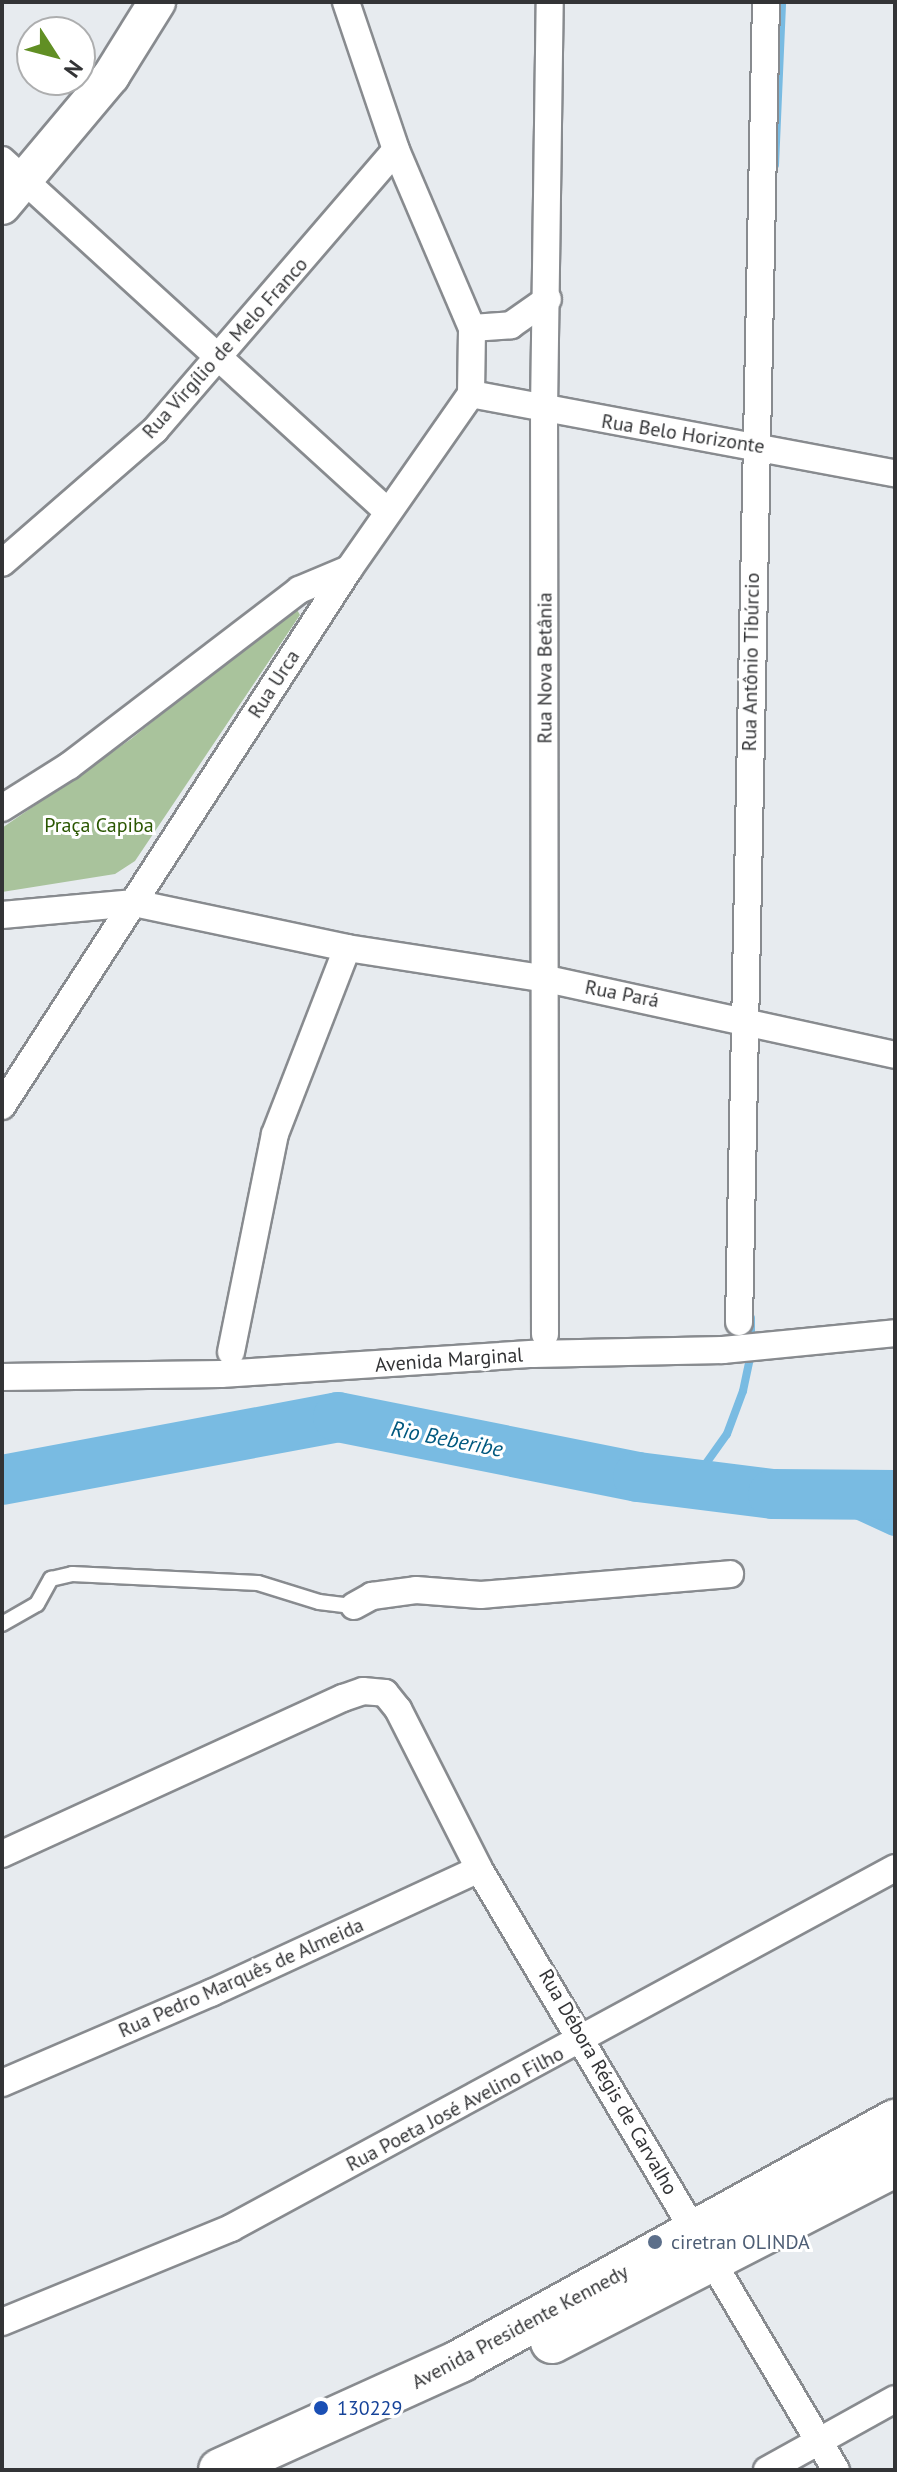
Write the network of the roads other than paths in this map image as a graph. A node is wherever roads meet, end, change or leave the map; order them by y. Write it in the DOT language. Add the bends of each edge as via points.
graph roads {
  1 [pos="157,2"];
  2 [pos="346,2"];
  3 [pos="550,2"];
  4 [pos="766,2"];
  5 [pos="396,150"];
  6 [pos="10,182"];
  7 [pos="548,299"];
  8 [pos="472,328"];
  9 [pos="220,358"];
  10 [pos="471,394"];
  11 [pos="544,411"];
  12 [pos="755,445"];
  13 [pos="895,473"];
  14 [pos="388,512"];
  15 [pos="2,563"];
  16 [pos="349,569"];
  17 [pos="2,808"];
  18 [pos="134,903"];
  19 [pos="2,915"];
  20 [pos="347,948"];
  21 [pos="547,979"];
  22 [pos="756,1022"];
  23 [pos="895,1055"];
  24 [pos="2,1106"];
  25 [pos="739,1322"];
  26 [pos="895,1333"];
  27 [pos="545,1334"];
  28 [pos="231,1352"];
  29 [pos="2,1377"];
  30 [pos="730,1574"];
  31 [pos="354,1606"];
  32 [pos="2,1624"];
  33 [pos="2,1854"];
  34 [pos="895,1868"];
  35 [pos="479,1869"];
  36 [pos="581,2041"];
  37 [pos="2,2083"];
  38 [pos="895,2121"];
  39 [pos="895,2166"];
  40 [pos="704,2248"];
  41 [pos="2,2322"];
  42 [pos="895,2399"];
  43 [pos="819,2441"];
  44 [pos="220,2470"];
  45 [pos="275,2470"];
  46 [pos="767,2470"];
  47 [pos="836,2470"];
  1 -- 6 [label="street" via="111,76"];
  2 -- 5 [label="street"];
  3 -- 7 [label="street, Rua Nova Betânia"];
  4 -- 12 [label="street, Rua Antônio Tibúrcio"];
  5 -- 8 [label="street"];
  5 -- 9 [label="street, Rua Virgílio de Melo Franco"];
  6 -- 9 [label="street"];
  7 -- 8 [label="street" via="511,325"];
  7 -- 11 [label="street, Rua Nova Betânia"];
  8 -- 10 [label="street"];
  9 -- 14 [label="street"];
  9 -- 15 [label="street, Rua Virgílio de Melo Franco" via="155,430"];
  10 -- 11 [label="street, Rua Belo Horizonte"];
  10 -- 14 [label="street, Rua Urca"];
  11 -- 12 [label="street, Rua Belo Horizonte"];
  11 -- 21 [label="street, Rua Nova Betânia"];
  12 -- 13 [label="street, Rua Belo Horizonte"];
  12 -- 22 [label="street, Rua Antônio Tibúrcio"];
  14 -- 16 [label="street, Rua Urca"];
  16 -- 17 [label="street" via="299,590 69,766"];
  16 -- 18 [label="street, Rua Urca"];
  18 -- 19 [label="street, Rua Pará"];
  18 -- 20 [label="street, Rua Pará"];
  18 -- 24 [label="street, Rua Urca"];
  20 -- 21 [label="street, Rua Pará"];
  20 -- 28 [label="street" via="275,1134"];
  21 -- 22 [label="street, Rua Pará"];
  21 -- 27 [label="street, Rua Nova Betânia"];
  22 -- 23 [label="street, Rua Pará"];
  22 -- 25 [label="street, Rua Antônio Tibúrcio"];
  26 -- 29 [label="street, Avenida Marginal" via="723,1350 533,1354 221,1374"];
  30 -- 31 [label="street" via="481,1595 416,1590 372,1596"];
  31 -- 32 [label="lane" via="319,1602 258,1583 72,1574 51,1579 37,1604"];
  33 -- 35 [label="street, Rua Débora Régis de Carvalho" via="363,1691 385,1693 398,1709"];
  34 -- 36 [label="street, Rua Poeta José Avelino Filho"];
  35 -- 36 [label="street, Rua Débora Régis de Carvalho"];
  35 -- 37 [label="street, Rua Pedro Marquês de Almeida"];
  36 -- 40 [label="street, Rua Débora Régis de Carvalho"];
  36 -- 41 [label="street, Rua Poeta José Avelino Filho" via="231,2228"];
  38 -- 40 [label="main road, Avenida Presidente Kennedy"];
  39 -- 40 [label="main road, Avenida Presidente Kennedy"];
  40 -- 43 [label="street, Rua Débora Régis de Carvalho"];
  40 -- 44 [label="main road, Avenida Presidente Kennedy"];
  40 -- 45 [label="main road, Avenida Presidente Kennedy" via="472,2383"];
  42 -- 43 [label="street"];
  43 -- 46 [label="street"];
  43 -- 47 [label="street, Rua Débora Régis de Carvalho"];
}
